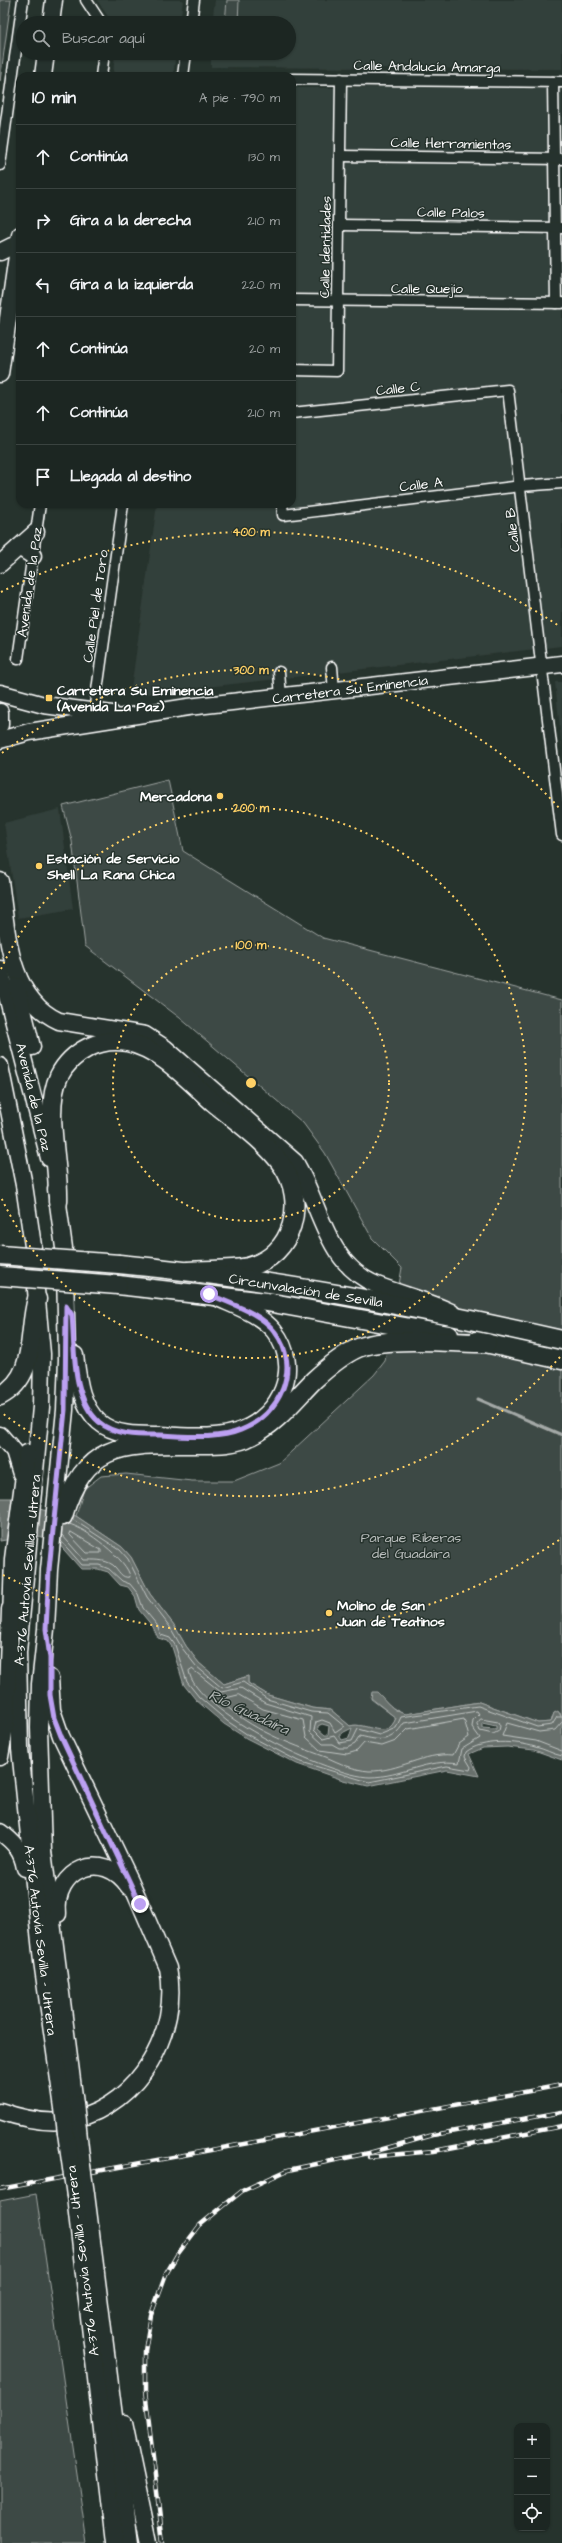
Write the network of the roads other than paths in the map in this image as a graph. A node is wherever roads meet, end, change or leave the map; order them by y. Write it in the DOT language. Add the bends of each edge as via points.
graph roads {
  1 [pos="23,0"];
  2 [pos="54,0"];
  3 [pos="86,0"];
  4 [pos="194,0"];
  5 [pos="21,16"];
  6 [pos="52,16"];
  7 [pos="96,16"];
  8 [pos="192,16"];
  9 [pos="16,50"];
  10 [pos="45,60"];
  11 [pos="103,60"];
  12 [pos="185,60"];
  13 [pos="44,72"];
  14 [pos="102,72"];
  15 [pos="184,72"];
  16 [pos="296,79"];
  17 [pos="341,79"];
  18 [pos="558,82"];
  19 [pos="340,156"];
  20 [pos="558,159"];
  21 [pos="0,165"];
  22 [pos="340,225"];
  23 [pos="559,228"];
  24 [pos="16,244"];
  25 [pos="0,252"];
  26 [pos="16,261"];
  27 [pos="11,291"];
  28 [pos="296,300"];
  29 [pos="339,302"];
  30 [pos="559,303"];
  31 [pos="296,370"];
  32 [pos="0,374"];
  33 [pos="508,390"];
  34 [pos="296,413"];
  35 [pos="562,483"];
  36 [pos="521,486"];
  37 [pos="39,508"];
  38 [pos="122,508"];
  39 [pos="282,508"];
  40 [pos="36,532"];
  41 [pos="19,547"];
  42 [pos="33,556"];
  43 [pos="0,564"];
  44 [pos="18,659"];
  45 [pos="562,664"];
  46 [pos="332,667"];
  47 [pos="543,667"];
  48 [pos="279,672"];
  49 [pos="334,690"];
  50 [pos="0,693"];
  51 [pos="281,697"];
  52 [pos="0,712"];
  53 [pos="94,712"];
  54 [pos="138,716"];
  55 [pos="0,725"];
  56 [pos="0,740"];
  57 [pos="562,835"];
  58 [pos="1,888"];
  59 [pos="11,951"];
  60 [pos="0,969"];
  61 [pos="0,1066"];
  62 [pos="0,1114"];
  63 [pos="16,1145"];
  64 [pos="50,1162"];
  65 [pos="58,1202"];
  66 [pos="33,1246"];
  67 [pos="64,1248"];
  68 [pos="0,1255"];
  69 [pos="65,1271"];
  70 [pos="188,1271"];
  71 [pos="0,1276"];
  72 [pos="36,1294"];
  73 [pos="209,1294"];
  74 [pos="66,1306"];
  75 [pos="462,1317"];
  76 [pos="562,1340"];
  77 [pos="487,1343"];
  78 [pos="562,1360"];
  79 [pos="0,1396"];
  80 [pos="0,1434"];
  81 [pos="28,1482"];
  82 [pos="62,1497"];
  83 [pos="63,1516"];
  84 [pos="19,1559"];
  85 [pos="52,1571"];
  86 [pos="11,1595"];
  87 [pos="46,1629"];
  88 [pos="20,1749"];
  89 [pos="0,1757"];
  90 [pos="0,1832"];
  91 [pos="140,1904"];
  92 [pos="42,1961"];
  93 [pos="61,1992"];
  94 [pos="69,2106"];
  95 [pos="0,2111"];
  96 [pos="80,2195"];
  97 [pos="111,2392"];
  98 [pos="115,2543"];
  99 [pos="130,2543"];
  100 [pos="149,2543"];
  1 -- 5 [label="street"];
  2 -- 6 [label="main road"];
  3 -- 7 [label="street"];
  4 -- 8 [label="street"];
  9 -- 21 [label="street"];
  10 -- 13 [label="main road"];
  11 -- 14 [label="street"];
  12 -- 15 [label="street"];
  16 -- 17 [label="street, Calle Andalucía Amarga"];
  17 -- 18 [label="street, Calle Andalucía Amarga"];
  17 -- 19 [label="street, Calle Identidades"];
  18 -- 20 [label="street"];
  19 -- 20 [label="street, Calle Herramientas"];
  19 -- 22 [label="street, Calle Identidades"];
  20 -- 23 [label="street"];
  22 -- 23 [label="street, Calle Palos"];
  22 -- 29 [label="street, Calle Identidades"];
  23 -- 30 [label="street"];
  24 -- 25 [label="main road"];
  26 -- 27 [label="main road"];
  27 -- 32 [label="main road"];
  28 -- 29 [label="street, Calle Quejío"];
  29 -- 30 [label="street, Calle Quejío"];
  29 -- 31 [label="street, Calle Identidades" via="337,371"];
  33 -- 34 [label="street, Calle C"];
  33 -- 36 [label="street, Calle B"];
  35 -- 36 [label="street, Calle A"];
  36 -- 39 [label="street, Calle A" via="283,515"];
  36 -- 47 [label="street, Calle B"];
  37 -- 40 [label="street, Avenida de la Paz"];
  38 -- 53 [label="street, Calle Piel de Toro"];
  40 -- 41 [label="main road"];
  40 -- 42 [label="street, Avenida de la Paz"];
  41 -- 42 [label="main road"];
  41 -- 43 [label="main road"];
  42 -- 44 [label="street, Avenida de la Paz"];
  45 -- 47 [label="main road, Carretera Su Eminencia"];
  46 -- 49 [label="street"];
  47 -- 49 [label="main road, Carretera Su Eminencia"];
  47 -- 57 [label="street, Calle B"];
  48 -- 51 [label="street"];
  49 -- 51 [label="main road, Carretera Su Eminencia"];
  50 -- 53 [label="main road, Carretera Su Eminencia" via="44,705"];
  51 -- 54 [label="main road, Carretera Su Eminencia" via="188,707"];
  52 -- 55 [label="main road"];
  53 -- 54 [label="main road, Carretera Su Eminencia"];
  54 -- 56 [label="main road, Carretera Su Eminencia" via="29,732"];
  58 -- 59 [label="main road"];
  59 -- 64 [label="main road" via="13,972 46,1121"];
  59 -- 75 [label="main road" via="25,990 46,1015 73,1025 124,1030 145,1035 165,1048 274,1141 302,1173 324,1229 336,1251 354,1272 376,1285 426,1300"];
  60 -- 64 [label="main road, Avenida de la Paz"];
  61 -- 63 [label="main road"];
  62 -- 63 [label="main road"];
  63 -- 66 [label="main road"];
  64 -- 65 [label="main road, Avenida de la Paz"];
  65 -- 67 [label="main road, Avenida de la Paz"];
  65 -- 70 [label="highway" via="53,1113 54,1093 59,1076 82,1051 96,1044 111,1041 142,1046 162,1058 263,1144 282,1165 295,1197 295,1214 291,1230 284,1243 266,1258 248,1267"];
  68 -- 70 [label="highway, Circunvalación de Sevilla, bridge"];
  69 -- 74 [label="main road"];
  70 -- 75 [label="highway, Circunvalación de Sevilla"];
  71 -- 73 [label="highway, Circunvalación de Sevilla, bridge"];
  72 -- 79 [label="highway" via="26,1368 18,1382"];
  72 -- 81 [label="main road" via="41,1335 36,1354"];
  73 -- 74 [label="main road" via="261,1319 274,1331 282,1345 287,1367 284,1388 279,1399 262,1420 240,1431 215,1436 136,1434 114,1431 99,1422 84,1402 78,1382 72,1315"];
  73 -- 77 [label="highway, Circunvalación de Sevilla" via="328,1312"];
  74 -- 82 [label="main road"];
  75 -- 76 [label="highway, Circunvalación de Sevilla"];
  77 -- 78 [label="highway, Circunvalación de Sevilla"];
  77 -- 82 [label="highway" via="377,1342 358,1348 340,1358 314,1380 272,1424 250,1437 220,1444 134,1445 115,1448 87,1466"];
  80 -- 81 [label="main road" via="14,1451"];
  81 -- 84 [label="main road"];
  82 -- 83 [label="highway"];
  82 -- 85 [label="main road"];
  83 -- 85 [label="main road"];
  84 -- 86 [label="main road"];
  84 -- 88 [label="main road, A-376 Autovía Sevilla - Utrera"];
  85 -- 87 [label="main road, A-376 Autovía Sevilla - Utrera"];
  86 -- 88 [label="main road" via="12,1706"];
  86 -- 89 [label="main road" via="7,1643 6,1720"];
  87 -- 91 [label="main road" via="54,1718"];
  87 -- 93 [label="main road, A-376 Autovía Sevilla - Utrera" via="40,1684 40,1800 43,1851"];
  88 -- 92 [label="main road, A-376 Autovía Sevilla - Utrera"];
  90 -- 92 [label="main road" via="22,1853"];
  91 -- 93 [label="main road" via="121,1877 105,1867 81,1869 67,1879 59,1892 57,1908 62,1968"];
  91 -- 95 [label="main road" via="158,1942 170,1981 169,2018 163,2037 146,2069 115,2099 83,2117 47,2121"];
  92 -- 94 [label="main road, A-376 Autovía Sevilla - Utrera"];
  93 -- 94 [label="main road, A-376 Autovía Sevilla - Utrera"];
  94 -- 96 [label="main road, A-376 Autovía Sevilla - Utrera, bridge"];
  96 -- 97 [label="main road, A-376 Autovía Sevilla - Utrera"];
  96 -- 98 [label="main road, A-376 Autovía Sevilla - Utrera"];
  97 -- 99 [label="main road, A-376 Autovía Sevilla - Utrera"];
  97 -- 100 [label="main road" via="122,2414"];
}
